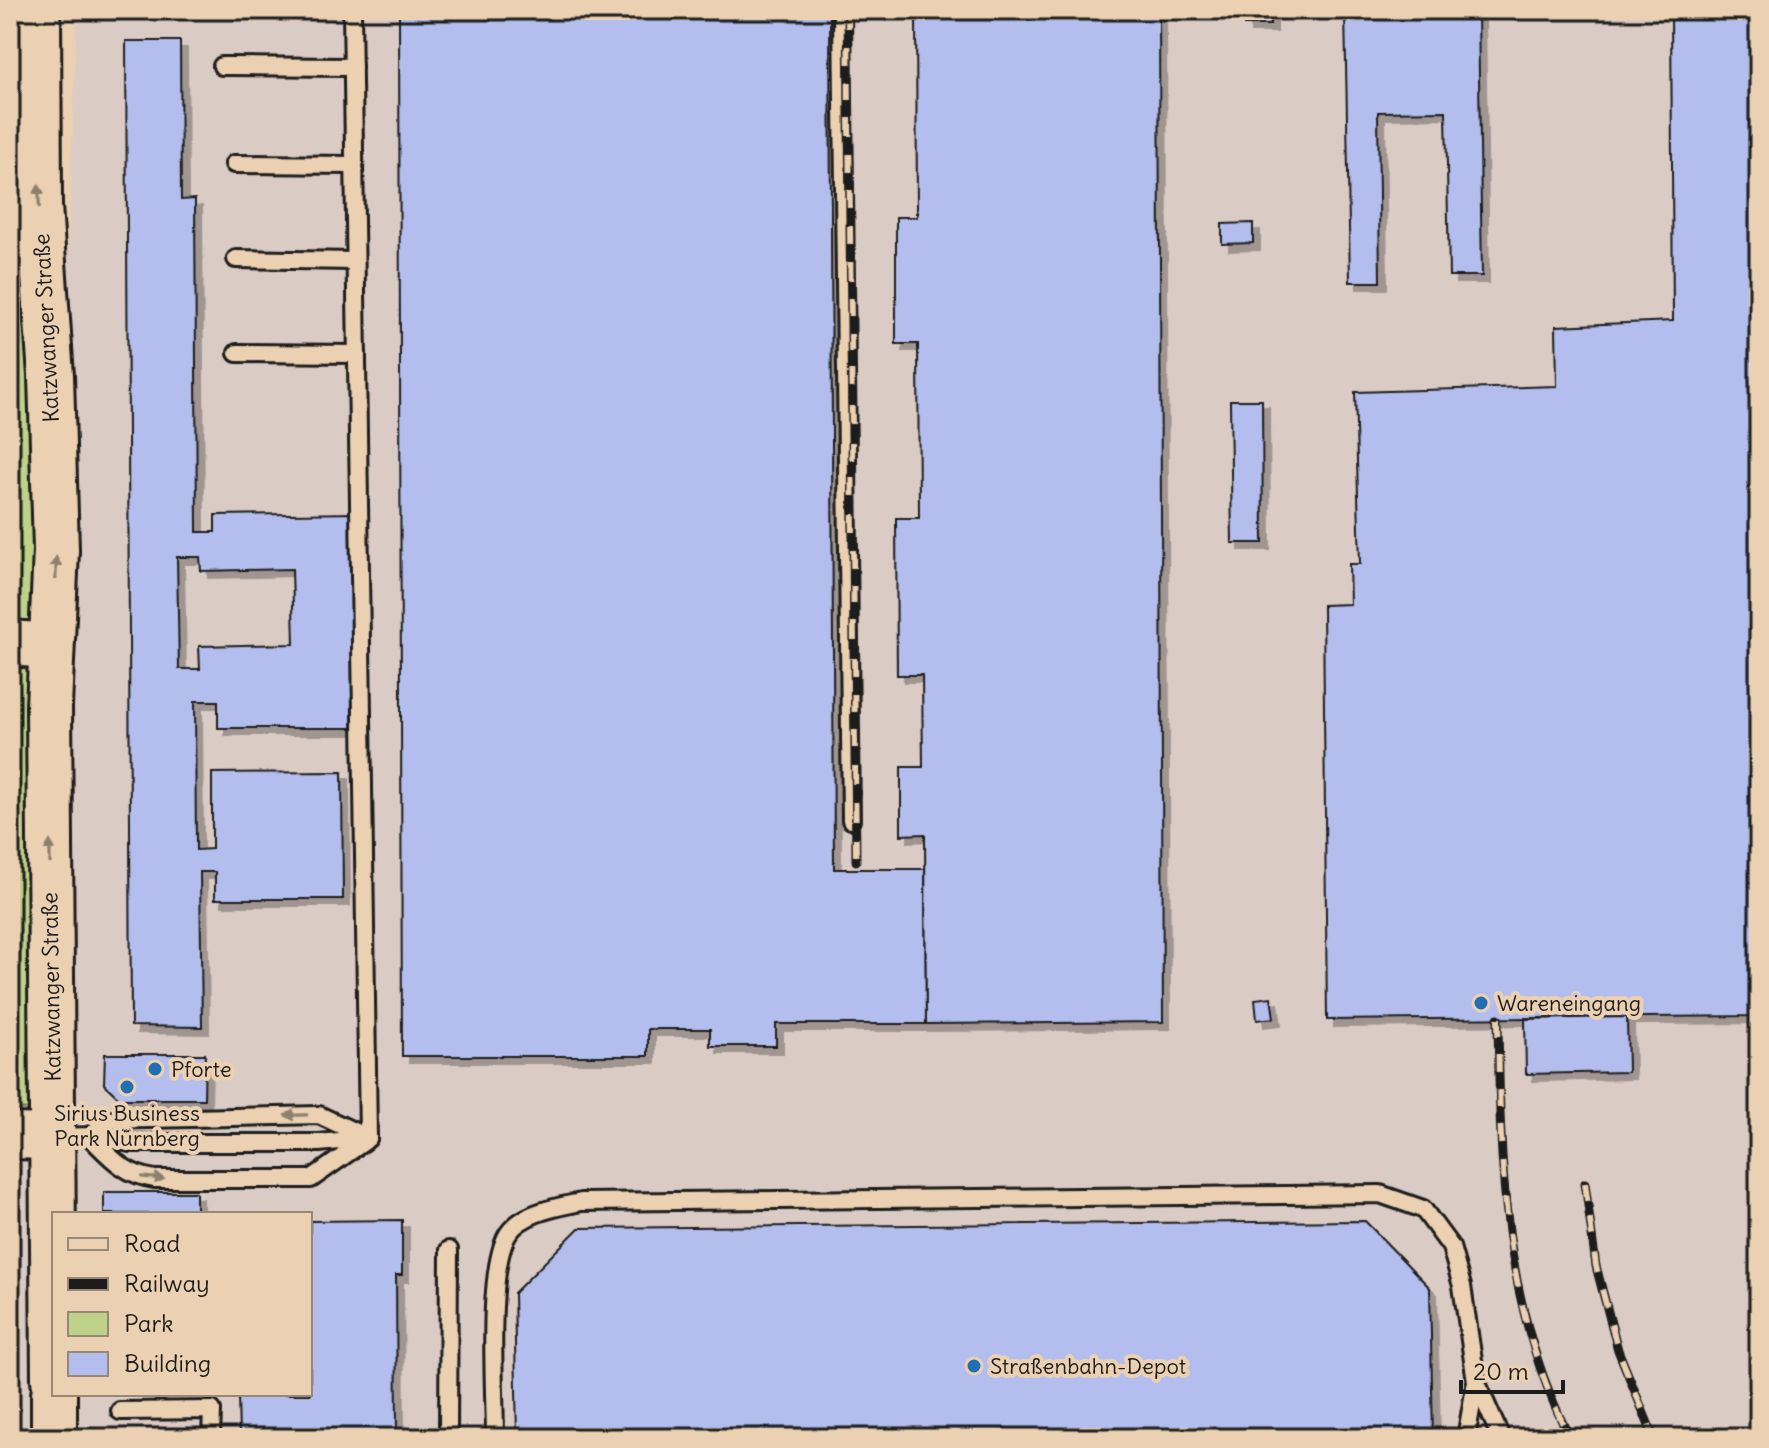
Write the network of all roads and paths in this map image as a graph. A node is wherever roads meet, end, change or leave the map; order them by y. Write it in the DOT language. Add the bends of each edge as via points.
graph roads {
  1 [pos="38,10"];
  2 [pos="352,10"];
  3 [pos="842,10"];
  4 [pos="222,66"];
  5 [pos="353,67"];
  6 [pos="234,164"];
  7 [pos="354,165"];
  8 [pos="236,259"];
  9 [pos="355,261"];
  10 [pos="237,353"];
  11 [pos="357,354"];
  12 [pos="30,644"];
  13 [pos="851,820"];
  14 [pos="10,1136"];
  15 [pos="71,1137"];
  16 [pos="368,1138"];
  17 [pos="66,1212"];
  18 [pos="449,1250"];
  19 [pos="1476,1381"];
  20 [pos="54,1396"];
  21 [pos="120,1411"];
  22 [pos="54,1438"];
  23 [pos="211,1438"];
  24 [pos="448,1438"];
  25 [pos="495,1438"];
  26 [pos="1466,1438"];
  27 [pos="1501,1438"];
  12 -- 1 [label="main road, Katzwanger Straße, one-way" via="55,602 56,550 39,206"];
  2 -- 5 [label="lane"];
  3 -- 13 [label="lane"];
  4 -- 5 [label="lane"];
  5 -- 7 [label="lane"];
  6 -- 7 [label="lane"];
  7 -- 9 [label="lane"];
  8 -- 9 [label="lane"];
  9 -- 11 [label="lane"];
  10 -- 11 [label="lane"];
  11 -- 16 [label="lane"];
  15 -- 12 [label="main road, Katzwanger Straße, one-way"];
  14 -- 15 [label="main road"];
  15 -- 16 [label="lane" via="130,1143"];
  16 -- 15 [label="lane, one-way" via="319,1115 107,1120"];
  15 -- 16 [label="lane, one-way" via="138,1177 155,1179 311,1179"];
  15 -- 17 [label="main road, Katzwanger Straße"];
  18 -- 24 [label="lane"];
  19 -- 25 [label="lane" via="1451,1247 1423,1209 1380,1194 581,1202 538,1211 509,1232 495,1273"];
  19 -- 26 [label="lane"];
  19 -- 27 [label="lane"];
  20 -- 22 [label="main road"];
  21 -- 23 [label="lane" via="212,1410"];
}
